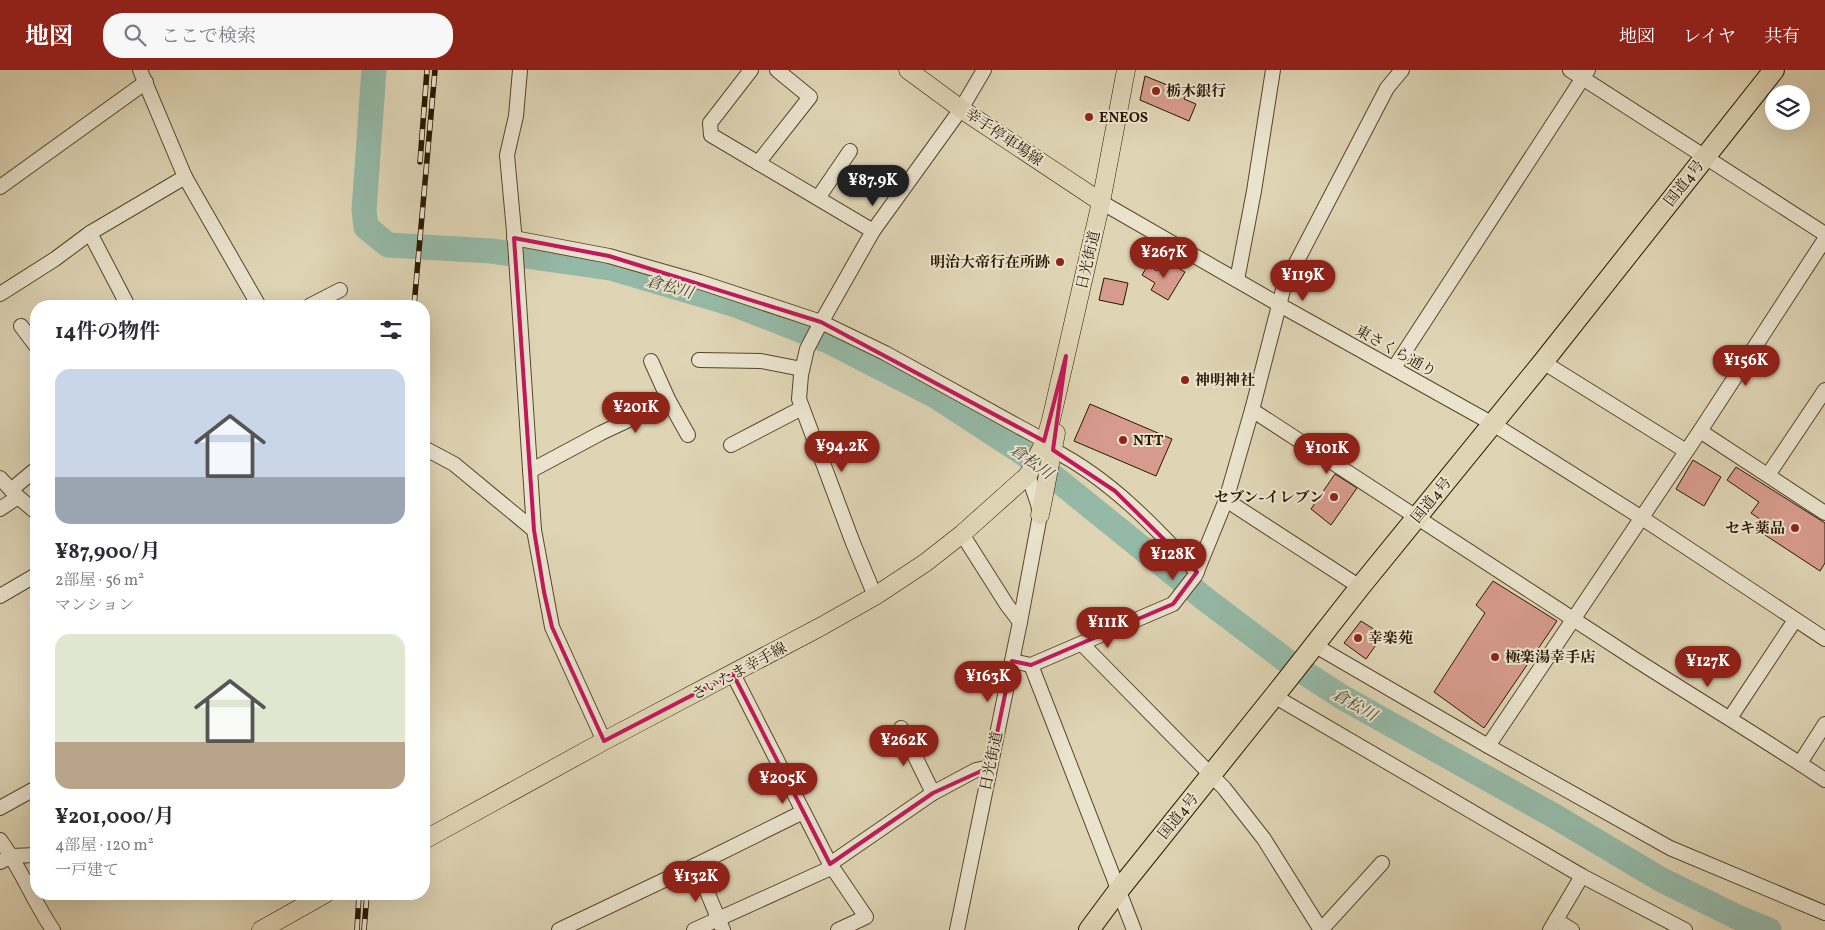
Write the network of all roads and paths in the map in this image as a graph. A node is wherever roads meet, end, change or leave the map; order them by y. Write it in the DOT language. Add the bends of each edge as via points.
graph roads {
  1 [pos="520,70"];
  2 [pos="751,70"];
  3 [pos="777,70"];
  4 [pos="908,70"];
  5 [pos="984,70"];
  6 [pos="1126,70"];
  7 [pos="1273,70"];
  8 [pos="1402,70"];
  9 [pos="1570,70"];
  10 [pos="1774,70"];
  11 [pos="1585,74"];
  12 [pos="143,76"];
  13 [pos="961,109"];
  14 [pos="850,151"];
  15 [pos="1705,157"];
  16 [pos="758,163"];
  17 [pos="185,177"];
  18 [pos="0,187"];
  19 [pos="818,198"];
  20 [pos="1101,202"];
  21 [pos="873,231"];
  22 [pos="90,233"];
  23 [pos="1825,234"];
  24 [pos="515,240"];
  25 [pos="1825,240"];
  26 [pos="1237,280"];
  27 [pos="340,290"];
  28 [pos="0,294"];
  29 [pos="122,300"];
  30 [pos="255,300"];
  31 [pos="321,300"];
  32 [pos="1278,304"];
  33 [pos="819,325"];
  34 [pos="21,326"];
  35 [pos="30,338"];
  36 [pos="699,360"];
  37 [pos="651,361"];
  38 [pos="1543,362"];
  39 [pos="1394,368"];
  40 [pos="802,369"];
  41 [pos="1825,390"];
  42 [pos="669,402"];
  43 [pos="802,408"];
  44 [pos="1252,410"];
  45 [pos="1493,424"];
  46 [pos="1700,431"];
  47 [pos="688,435"];
  48 [pos="732,445"];
  49 [pos="1048,448"];
  50 [pos="430,451"];
  51 [pos="1686,451"];
  52 [pos="530,470"];
  53 [pos="1029,472"];
  54 [pos="1768,475"];
  55 [pos="30,476"];
  56 [pos="0,478"];
  57 [pos="14,494"];
  58 [pos="1226,500"];
  59 [pos="30,507"];
  60 [pos="0,509"];
  61 [pos="1824,510"];
  62 [pos="1040,516"];
  63 [pos="1418,516"];
  64 [pos="1642,518"];
  65 [pos="534,530"];
  66 [pos="962,534"];
  67 [pos="1196,574"];
  68 [pos="30,578"];
  69 [pos="1360,587"];
  70 [pos="0,596"];
  71 [pos="875,596"];
  72 [pos="1574,620"];
  73 [pos="1795,620"];
  74 [pos="1020,622"];
  75 [pos="1825,639"];
  76 [pos="1082,644"];
  77 [pos="1310,650"];
  78 [pos="1012,661"];
  79 [pos="1031,665"];
  80 [pos="733,674"];
  81 [pos="1274,696"];
  82 [pos="1730,718"];
  83 [pos="1825,724"];
  84 [pos="901,728"];
  85 [pos="604,741"];
  86 [pos="1488,746"];
  87 [pos="1800,763"];
  88 [pos="990,767"];
  89 [pos="1212,774"];
  90 [pos="1825,780"];
  91 [pos="30,791"];
  92 [pos="933,792"];
  93 [pos="0,808"];
  94 [pos="803,812"];
  95 [pos="430,837"];
  96 [pos="0,840"];
  97 [pos="30,857"];
  98 [pos="6,859"];
  99 [pos="1382,863"];
  100 [pos="696,865"];
  101 [pos="832,866"];
  102 [pos="1582,876"];
  103 [pos="1118,890"];
  104 [pos="30,895"];
  105 [pos="33,900"];
  106 [pos="317,900"];
  107 [pos="1825,914"];
  108 [pos="720,924"];
  109 [pos="282,925"];
  110 [pos="1553,925"];
  111 [pos="53,930"];
  112 [pos="261,930"];
  113 [pos="559,930"];
  114 [pos="694,930"];
  115 [pos="838,930"];
  116 [pos="957,930"];
  117 [pos="1089,930"];
  118 [pos="1134,930"];
  119 [pos="1321,930"];
  120 [pos="1572,930"];
  121 [pos="1686,930"];
  1 -- 24 [label="street" via="516,116 507,155"];
  2 -- 16 [label="street" via="710,123 711,135"];
  3 -- 16 [label="street" via="810,97"];
  4 -- 13 [label="main road, 幸手停車場線"];
  5 -- 13 [label="street"];
  6 -- 20 [label="main road, 日光街道"];
  7 -- 26 [label="street"];
  8 -- 32 [label="street" via="1387,88 1284,286"];
  9 -- 11 [label="street"];
  10 -- 15 [label="highway, 国道4号"];
  11 -- 15 [label="street"];
  11 -- 39 [label="street"];
  12 -- 17 [label="street"];
  12 -- 18 [label="street"];
  13 -- 20 [label="main road, 幸手停車場線"];
  13 -- 21 [label="street"];
  14 -- 19 [label="street"];
  15 -- 23 [label="street"];
  15 -- 38 [label="highway, 国道4号"];
  16 -- 19 [label="street"];
  17 -- 22 [label="street"];
  17 -- 30 [label="street"];
  19 -- 21 [label="street"];
  20 -- 26 [label="street, 東さくら通り"];
  20 -- 49 [label="main road, 日光街道"];
  21 -- 33 [label="street"];
  22 -- 28 [label="street"];
  22 -- 29 [label="street"];
  24 -- 33 [label="street" via="609,256 700,282"];
  24 -- 52 [label="street"];
  25 -- 46 [label="street"];
  26 -- 32 [label="street, 東さくら通り"];
  27 -- 31 [label="street"];
  32 -- 39 [label="street, 東さくら通り"];
  32 -- 44 [label="street"];
  33 -- 40 [label="street" via="807,349"];
  33 -- 49 [label="street" via="885,353"];
  34 -- 35 [label="street"];
  36 -- 40 [label="street" via="761,361"];
  37 -- 42 [label="street"];
  38 -- 45 [label="highway, 国道4号"];
  38 -- 51 [label="street"];
  39 -- 45 [label="street, 東さくら通り"];
  40 -- 43 [label="street" via="799,399"];
  41 -- 54 [label="street"];
  42 -- 47 [label="street"];
  42 -- 52 [label="street"];
  43 -- 48 [label="street"];
  43 -- 71 [label="street"];
  44 -- 58 [label="street"];
  44 -- 63 [label="street"];
  45 -- 63 [label="highway, 国道4号"];
  45 -- 64 [label="street, 東さくら通り"];
  46 -- 51 [label="street"];
  46 -- 54 [label="street"];
  49 -- 53 [label="main road"];
  49 -- 62 [label="main road" via="1047,480"];
  49 -- 67 [label="street" via="1071,459 1115,491 1154,526"];
  50 -- 65 [label="street" via="454,464"];
  51 -- 64 [label="street"];
  52 -- 65 [label="street"];
  53 -- 62 [label="street, 日光街道"];
  53 -- 66 [label="main road, さいたま幸手線"];
  54 -- 61 [label="street"];
  55 -- 57 [label="street"];
  56 -- 57 [label="street"];
  57 -- 59 [label="street"];
  57 -- 60 [label="street"];
  58 -- 67 [label="street"];
  58 -- 69 [label="street"];
  62 -- 74 [label="street, 日光街道"];
  63 -- 69 [label="highway, 国道4号"];
  63 -- 72 [label="street"];
  64 -- 72 [label="street"];
  64 -- 73 [label="street, 東さくら通り"];
  65 -- 85 [label="street" via="552,627"];
  66 -- 71 [label="main road, さいたま幸手線"];
  66 -- 74 [label="street"];
  67 -- 76 [label="street" via="1173,604"];
  68 -- 70 [label="street"];
  69 -- 77 [label="highway, 国道4号"];
  71 -- 80 [label="main road, さいたま幸手線"];
  72 -- 82 [label="street"];
  72 -- 86 [label="street"];
  73 -- 75 [label="street, 東さくら通り"];
  73 -- 82 [label="street"];
  74 -- 78 [label="street, 日光街道"];
  76 -- 79 [label="street"];
  76 -- 89 [label="street"];
  77 -- 81 [label="highway, 国道4号"];
  77 -- 86 [label="street"];
  78 -- 79 [label="street"];
  78 -- 88 [label="street, 日光街道"];
  79 -- 103 [label="street"];
  80 -- 85 [label="main road, さいたま幸手線"];
  80 -- 94 [label="street"];
  81 -- 89 [label="highway, 国道4号"];
  81 -- 102 [label="street"];
  82 -- 87 [label="street"];
  83 -- 87 [label="street"];
  84 -- 92 [label="street"];
  85 -- 95 [label="main road, さいたま幸手線"];
  86 -- 107 [label="street" via="1670,848"];
  87 -- 90 [label="street"];
  88 -- 92 [label="street" via="976,770"];
  88 -- 116 [label="street, 日光街道"];
  89 -- 103 [label="highway, 国道4号"];
  89 -- 119 [label="street" via="1264,839"];
  91 -- 93 [label="street"];
  92 -- 101 [label="street"];
  94 -- 100 [label="street"];
  94 -- 101 [label="street"];
  96 -- 98 [label="street"];
  97 -- 98 [label="street"];
  98 -- 104 [label="street"];
  99 -- 119 [label="street"];
  100 -- 108 [label="street"];
  100 -- 113 [label="street"];
  101 -- 108 [label="street"];
  101 -- 115 [label="street" via="866,917"];
  102 -- 110 [label="street"];
  102 -- 121 [label="street"];
  103 -- 117 [label="highway, 国道4号"];
  103 -- 118 [label="street"];
  105 -- 111 [label="street"];
  106 -- 109 [label="main road"];
  108 -- 114 [label="street"];
  109 -- 112 [label="main road"];
  110 -- 120 [label="street"];
}
